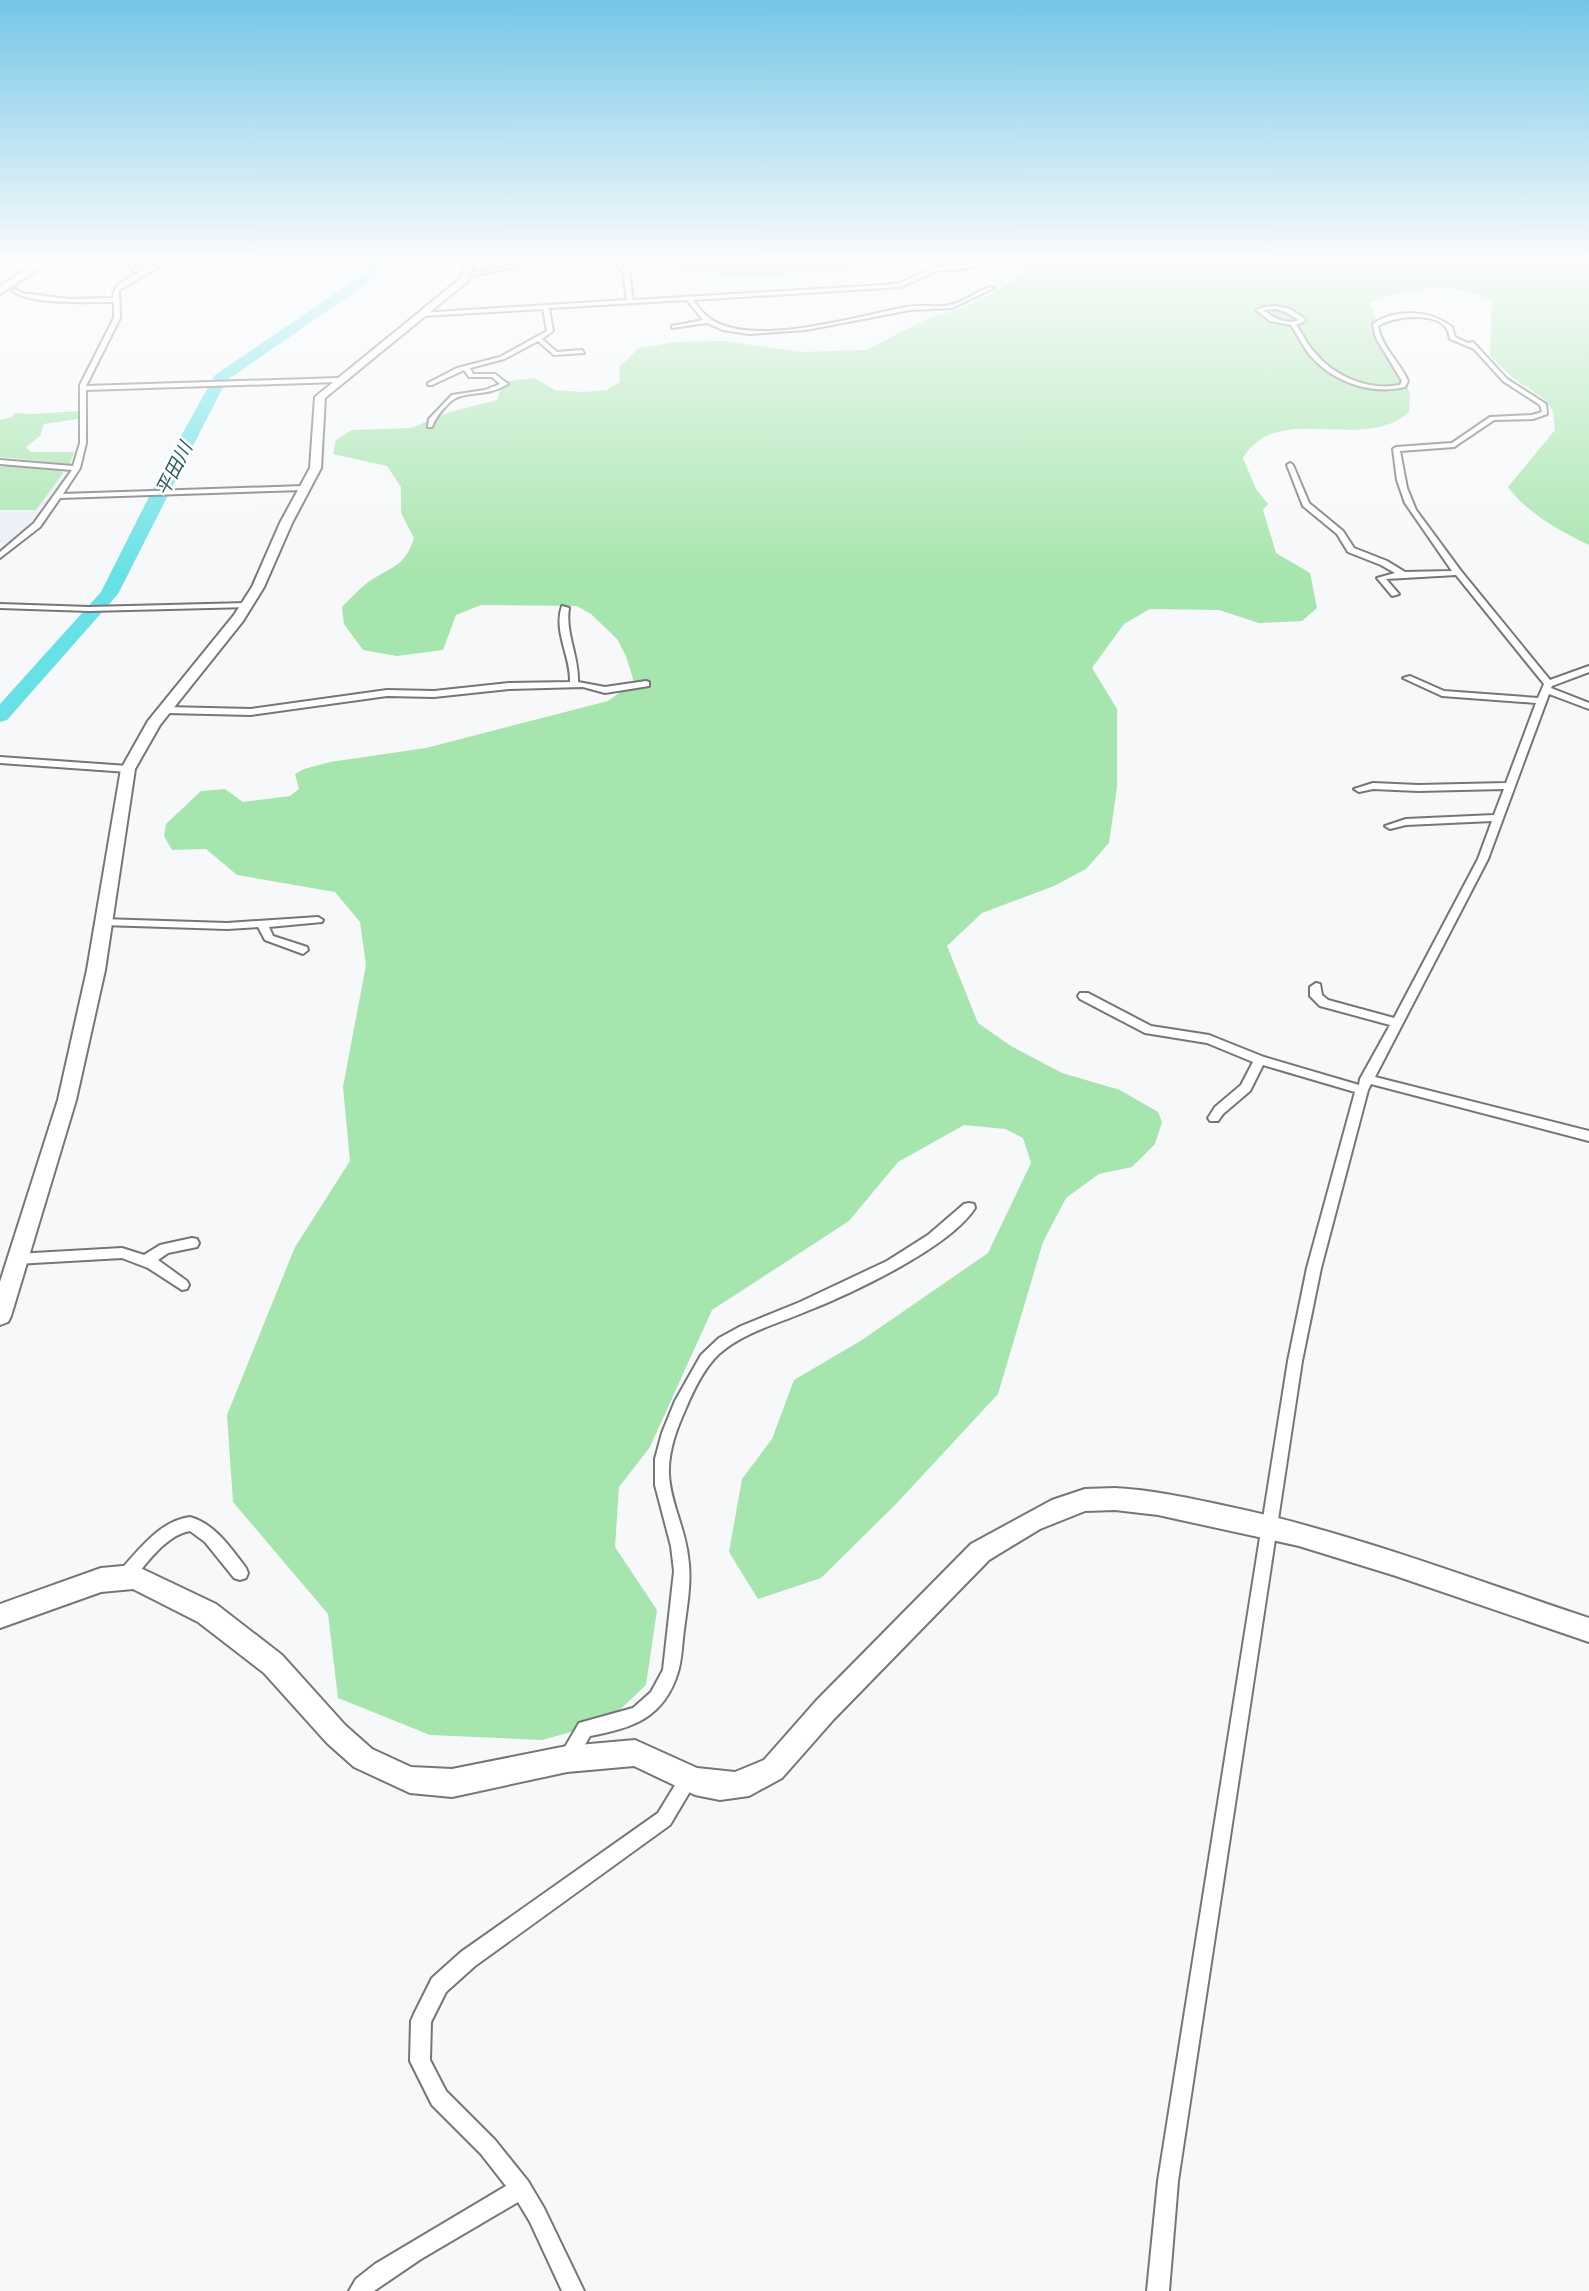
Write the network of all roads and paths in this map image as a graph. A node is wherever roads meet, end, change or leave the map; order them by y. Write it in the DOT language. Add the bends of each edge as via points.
graph roads {
  1 [pos="95,364"];
  2 [pos="358,364"];
  3 [pos="480,364"];
  4 [pos="1324,364"];
  5 [pos="1398,364"];
  6 [pos="1490,364"];
  7 [pos="466,367"];
  8 [pos="338,380"];
  9 [pos="430,384"];
  10 [pos="83,388"];
  11 [pos="430,426"];
  12 [pos="0,462"];
  13 [pos="1290,465"];
  14 [pos="76,468"];
  15 [pos="303,488"];
  16 [pos="167,492"];
  17 [pos="154,493"];
  18 [pos="60,496"];
  19 [pos="0,547"];
  20 [pos="11,549"];
  21 [pos="0,556"];
  22 [pos="1458,572"];
  23 [pos="1402,574"];
  24 [pos="1395,594"];
  25 [pos="0,606"];
  26 [pos="247,606"];
  27 [pos="565,608"];
  28 [pos="1589,669"];
  29 [pos="1407,678"];
  30 [pos="646,684"];
  31 [pos="574,685"];
  32 [pos="1546,687"];
  33 [pos="1540,701"];
  34 [pos="1589,706"];
  35 [pos="166,710"];
  36 [pos="0,760"];
  37 [pos="128,769"];
  38 [pos="1510,786"];
  39 [pos="1359,789"];
  40 [pos="1498,818"];
  41 [pos="1390,826"];
  42 [pos="318,920"];
  43 [pos="102,922"];
  44 [pos="262,924"];
  45 [pos="303,950"];
  46 [pos="1316,988"];
  47 [pos="1084,996"];
  48 [pos="1396,1024"];
  49 [pos="1260,1060"];
  50 [pos="1364,1085"];
  51 [pos="1214,1118"];
  52 [pos="1589,1136"];
  53 [pos="969,1209"];
  54 [pos="192,1242"];
  55 [pos="146,1261"];
  56 [pos="15,1265"];
  57 [pos="0,1280"];
  58 [pos="182,1285"];
  59 [pos="0,1316"];
  60 [pos="1268,1525"];
  61 [pos="240,1573"];
  62 [pos="124,1578"];
  63 [pos="0,1616"];
  64 [pos="1589,1630"];
  65 [pos="567,1759"];
  66 [pos="689,1778"];
  67 [pos="521,2188"];
  68 [pos="360,2291"];
  69 [pos="573,2291"];
  70 [pos="1158,2291"];
  1 -- 10 [label="street"];
  2 -- 8 [label="street"];
  3 -- 7 [label="street"];
  4 -- 5 [label="street" via="1356,383 1383,389 1403,386"];
  6 -- 22 [label="street" via="1546,410 1540,416 1492,418 1454,445 1396,449 1406,500"];
  7 -- 9 [label="street"];
  7 -- 11 [label="street" via="471,376 493,374 505,384 454,396"];
  8 -- 10 [label="street"];
  8 -- 15 [label="street" via="319,401 317,460"];
  10 -- 14 [label="street" via="83,443"];
  12 -- 14 [label="street"];
  13 -- 23 [label="street" via="1306,504 1340,533 1351,550"];
  14 -- 18 [label="street"];
  15 -- 16 [label="street"];
  15 -- 26 [label="street"];
  16 -- 17 [label="street"];
  17 -- 18 [label="street"];
  18 -- 20 [label="street"];
  19 -- 20 [label="street"];
  20 -- 21 [label="street"];
  22 -- 23 [label="street"];
  22 -- 32 [label="street"];
  23 -- 24 [label="street" via="1381,579"];
  25 -- 26 [label="street"];
  26 -- 35 [label="street"];
  27 -- 31 [label="street" via="562,623 576,673"];
  28 -- 32 [label="street"];
  29 -- 33 [label="street" via="1442,693"];
  30 -- 31 [label="street" via="606,690"];
  31 -- 35 [label="street" via="387,693 251,712"];
  32 -- 33 [label="street"];
  32 -- 34 [label="street"];
  33 -- 38 [label="street"];
  35 -- 37 [label="street" via="138,746"];
  36 -- 37 [label="street"];
  37 -- 43 [label="street"];
  38 -- 39 [label="street"];
  38 -- 40 [label="street"];
  40 -- 41 [label="street"];
  40 -- 48 [label="street" via="1483,859"];
  42 -- 44 [label="street"];
  43 -- 44 [label="street"];
  43 -- 56 [label="street" via="67,1100"];
  44 -- 45 [label="street" via="269,938"];
  46 -- 48 [label="street" via="1316,996 1324,1003"];
  47 -- 49 [label="street" via="1149,1030 1195,1035"];
  48 -- 50 [label="street"];
  49 -- 50 [label="street"];
  49 -- 51 [label="street" via="1240,1095"];
  50 -- 52 [label="street"];
  50 -- 60 [label="street" via="1314,1268"];
  53 -- 65 [label="street" via="926,1244 738,1334 701,1364 689,1382 662,1459 663,1489 681,1558 667,1682 640,1714 585,1729"];
  54 -- 55 [label="street" via="165,1248"];
  55 -- 56 [label="street" via="99,1252"];
  55 -- 58 [label="street"];
  56 -- 57 [label="street"];
  56 -- 59 [label="street"];
  60 -- 64 [label="street"];
  60 -- 66 [label="street" via="1115,1498 1082,1501 1058,1510 980,1552 773,1769 735,1786"];
  60 -- 70 [label="street" via="1168,2180"];
  61 -- 62 [label="street" via="198,1526 189,1524 176,1527"];
  62 -- 63 [label="street" via="101,1580"];
  62 -- 65 [label="street" via="134,1577 207,1612 273,1664 363,1758 410,1780 452,1783"];
  65 -- 66 [label="street" via="635,1753"];
  66 -- 67 [label="street" via="664,1819 468,1959 439,1985 421,2021 421,2061 429,2082"];
  67 -- 68 [label="street" via="413,2251 367,2281"];
  67 -- 69 [label="street"];
}
